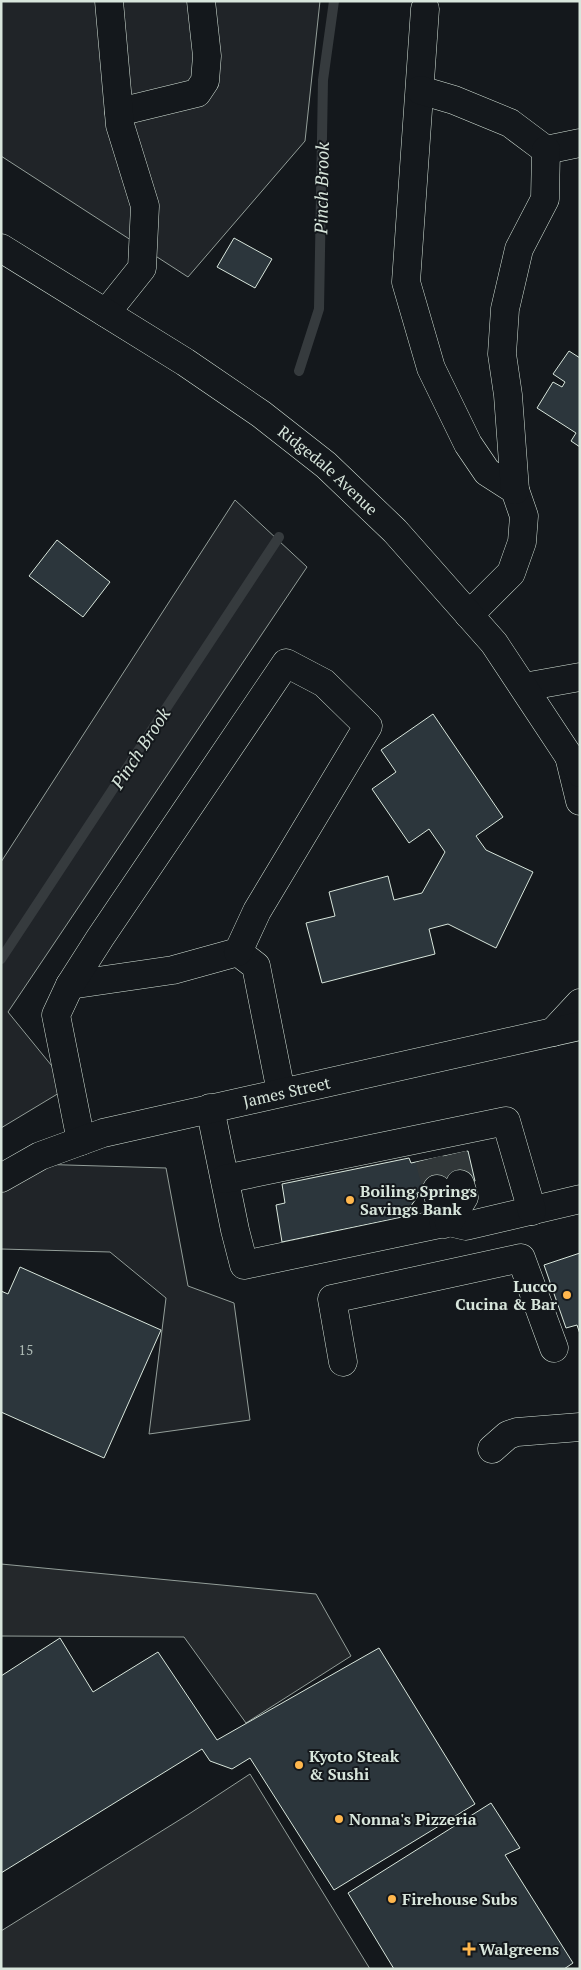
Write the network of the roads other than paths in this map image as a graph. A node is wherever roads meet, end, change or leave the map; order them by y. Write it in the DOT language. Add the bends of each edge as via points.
graph roads {
  1 [pos="109,1"];
  2 [pos="201,1"];
  3 [pos="426,9"];
  4 [pos="420,90"];
  5 [pos="119,112"];
  6 [pos="580,143"];
  7 [pos="546,150"];
  8 [pos="1,248"];
  9 [pos="106,313"];
  10 [pos="515,490"];
  11 [pos="469,614"];
  12 [pos="580,678"];
  13 [pos="524,687"];
  14 [pos="575,765"];
  15 [pos="580,801"];
  16 [pos="238,952"];
  17 [pos="70,985"];
  18 [pos="580,1003"];
  19 [pos="580,1026"];
  20 [pos="553,1032"];
  21 [pos="281,1092"];
  22 [pos="210,1108"];
  23 [pos="81,1141"];
  24 [pos="1,1178"];
  25 [pos="224,1179"];
  26 [pos="580,1199"];
  27 [pos="532,1211"];
  28 [pos="440,1224"];
  29 [pos="554,1348"];
  30 [pos="343,1362"];
  31 [pos="580,1427"];
  32 [pos="492,1449"];
  1 -- 5 [label="main road"];
  2 -- 5 [label="main road" via="207,56 205,81 197,93"];
  3 -- 4 [label="main road"];
  4 -- 7 [label="main road" via="454,100 510,124"];
  4 -- 10 [label="main road" via="406,282 431,368 468,444 487,472"];
  5 -- 9 [label="main road" via="120,125 145,206 142,268"];
  6 -- 7 [label="main road"];
  7 -- 10 [label="main road" via="545,199 519,249 504,309 502,354"];
  8 -- 9 [label="main road, Ridgedale Avenue"];
  9 -- 11 [label="main road, Ridgedale Avenue" via="246,404 326,465 395,531"];
  10 -- 11 [label="main road" via="524,516 522,542 511,573"];
  11 -- 13 [label="main road, Ridgedale Avenue" via="494,643"];
  12 -- 13 [label="main road"];
  13 -- 14 [label="main road, Ridgedale Avenue"];
  14 -- 15 [label="main road, Ridgedale Avenue"];
  16 -- 17 [label="main road" via="173,970"];
  16 -- 17 [label="main road" via="258,910 368,726 324,683 286,663"];
  16 -- 21 [label="main road" via="256,966"];
  17 -- 23 [label="main road" via="56,1015"];
  18 -- 20 [label="main road"];
  19 -- 20 [label="main road, James Street"];
  20 -- 21 [label="main road, James Street"];
  21 -- 22 [label="main road, James Street"];
  22 -- 23 [label="main road, James Street" via="103,1132"];
  22 -- 25 [label="main road"];
  23 -- 24 [label="main road, James Street" via="40,1156"];
  25 -- 27 [label="main road" via="429,1148 506,1121"];
  25 -- 28 [label="main road" via="244,1265"];
  26 -- 27 [label="main road"];
  27 -- 28 [label="main road" via="466,1226"];
  28 -- 28 [label="main road" via="439,1189 464,1197"];
  29 -- 30 [label="main road" via="522,1258 332,1299"];
  31 -- 32 [label="main road" via="518,1432 508,1435"];
}
